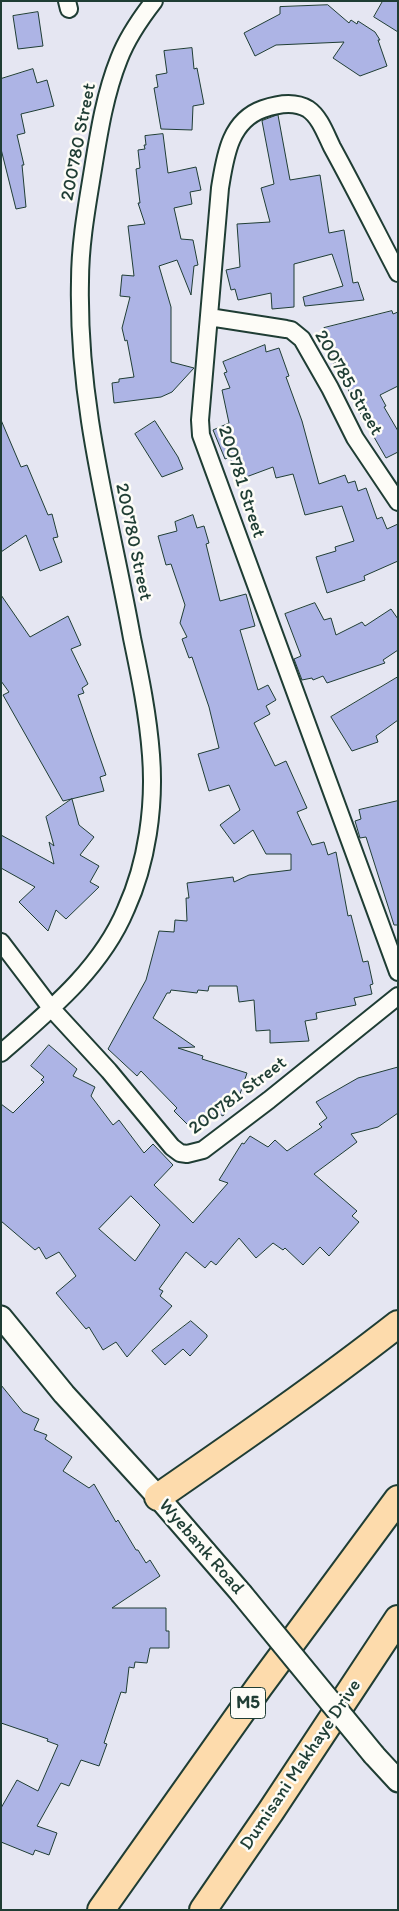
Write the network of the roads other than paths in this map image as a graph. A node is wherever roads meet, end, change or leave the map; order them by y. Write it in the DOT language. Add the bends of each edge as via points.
graph roads {
  1 [pos="154,1"];
  2 [pos="398,273"];
  3 [pos="209,317"];
  4 [pos="398,502"];
  5 [pos="1,942"];
  6 [pos="398,972"];
  7 [pos="398,996"];
  8 [pos="52,1008"];
  9 [pos="1,1053"];
  10 [pos="2,1320"];
  11 [pos="398,1324"];
  12 [pos="158,1497"];
  13 [pos="398,1499"];
  14 [pos="398,1619"];
  15 [pos="398,1781"];
  16 [pos="101,1910"];
  17 [pos="204,1910"];
  1 -- 8 [label="street, 200780 Street" via="135,26 119,57 107,95 84,220 80,279 90,420 142,690 151,756 146,841 126,910 113,934 84,975"];
  2 -- 3 [label="street, 200781 Street" via="314,114 299,105 274,106 260,110 244,121 226,151"];
  3 -- 4 [label="street, 200785 Street" via="286,329 302,339 362,450"];
  3 -- 6 [label="street, 200781 Street" via="200,420 205,451"];
  5 -- 8 [label="street, 200781 Street"];
  7 -- 8 [label="street, 200781 Street" via="203,1150 186,1154 172,1147"];
  8 -- 9 [label="street, 200780 Street"];
  10 -- 12 [label="street, Wyebank Road"];
  11 -- 12 [label="main road"];
  12 -- 15 [label="street, Wyebank Road, bridge"];
  13 -- 16 [label="main road, M5"];
  14 -- 17 [label="main road, Dumisani Makhaye Drive"];
}
